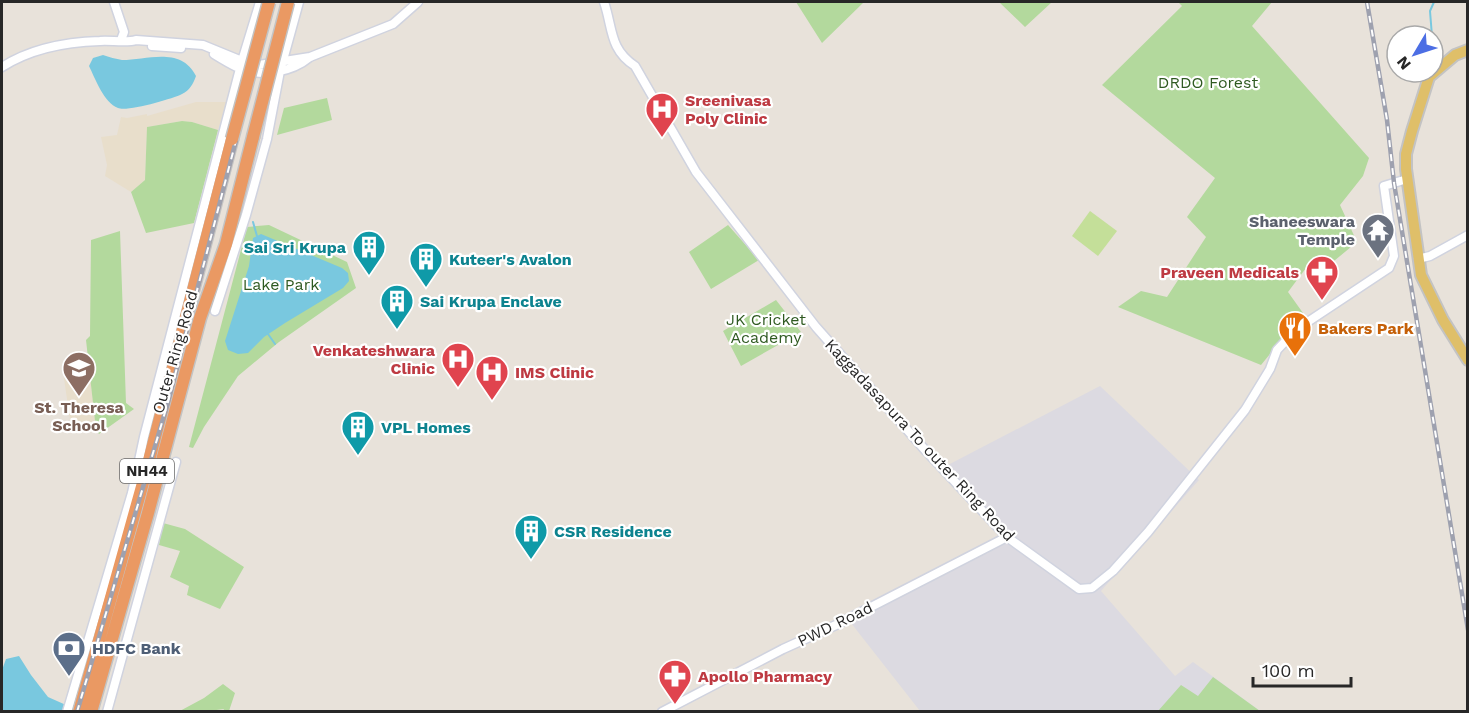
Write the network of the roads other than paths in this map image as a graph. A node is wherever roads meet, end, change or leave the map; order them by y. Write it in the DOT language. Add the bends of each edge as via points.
graph roads {
  1 [pos="114,2"];
  2 [pos="260,2"];
  3 [pos="269,2"];
  4 [pos="288,2"];
  5 [pos="299,2"];
  6 [pos="418,2"];
  7 [pos="604,2"];
  8 [pos="121,40"];
  9 [pos="1467,50"];
  10 [pos="241,65"];
  11 [pos="281,66"];
  12 [pos="2,67"];
  13 [pos="1407,179"];
  14 [pos="1467,236"];
  15 [pos="1418,259"];
  16 [pos="215,311"];
  17 [pos="200,318"];
  18 [pos="181,319"];
  19 [pos="1467,360"];
  20 [pos="158,425"];
  21 [pos="144,437"];
  22 [pos="176,462"];
  23 [pos="1007,537"];
  24 [pos="67,711"];
  25 [pos="80,711"];
  26 [pos="91,711"];
  27 [pos="107,711"];
  28 [pos="662,711"];
  1 -- 8 [label="street" via="124,32"];
  2 -- 10 [label="street"];
  3 -- 18 [label="highway, Outer Ring Road / NH44, bridge"];
  4 -- 17 [label="highway, Outer Ring Road / NH44, bridge" via="226,244"];
  5 -- 11 [label="street"];
  6 -- 11 [label="street" via="393,24"];
  7 -- 23 [label="street, Kaggadasapura To outer Ring Road" via="621,55 636,66 677,142 710,190 857,376"];
  8 -- 10 [label="street" via="201,49"];
  8 -- 12 [label="street" via="71,43 19,57"];
  9 -- 13 [label="main road" via="1428,77 1406,154"];
  10 -- 11 [label="street"];
  10 -- 18 [label="street"];
  11 -- 16 [label="street" via="267,139"];
  13 -- 15 [label="main road"];
  13 -- 23 [label="street, Kaggadasapura To outer Ring Road" via="1384,186 1394,256 1389,268 1297,329 1277,350 1245,410 1113,572 1092,588 1080,589"];
  14 -- 15 [label="street"];
  15 -- 19 [label="main road" via="1421,275"];
  16 -- 17 [label="highway"];
  17 -- 26 [label="highway, Outer Ring Road / NH44"];
  18 -- 20 [label="highway, Outer Ring Road / NH44"];
  18 -- 21 [label="street"];
  20 -- 21 [label="highway"];
  20 -- 25 [label="highway, Outer Ring Road / NH44"];
  21 -- 24 [label="street" via="132,492"];
  22 -- 27 [label="street"];
  23 -- 28 [label="street, PWD Road"];
}
